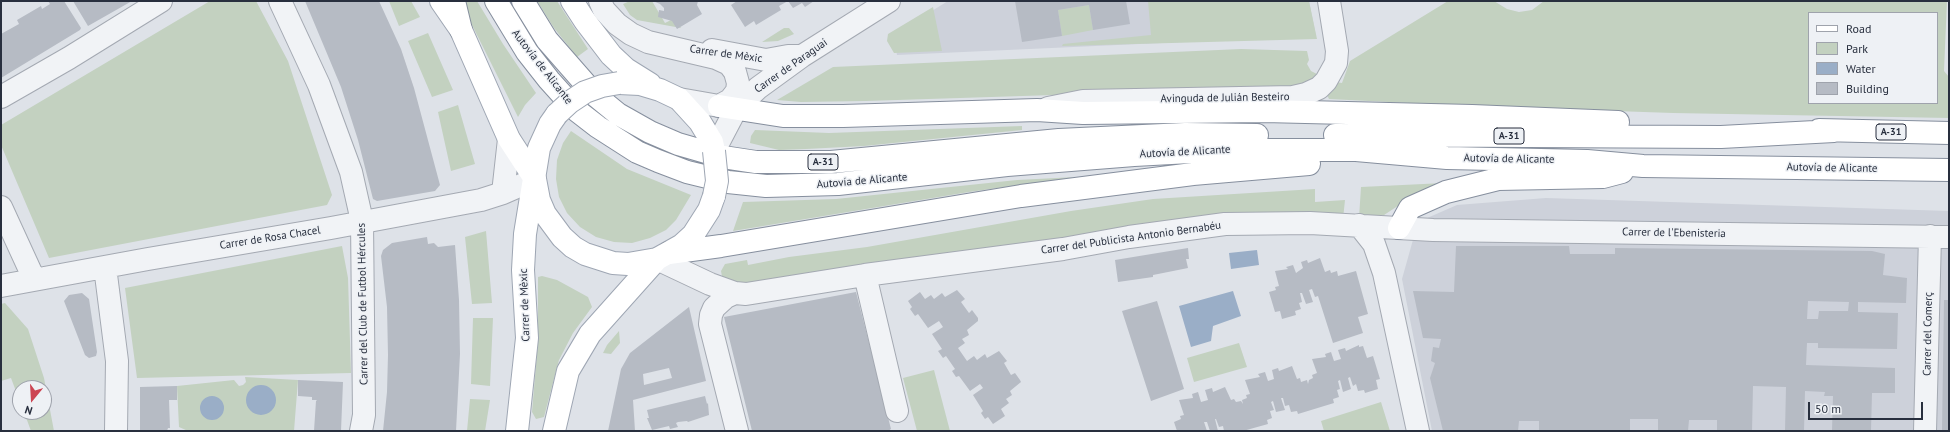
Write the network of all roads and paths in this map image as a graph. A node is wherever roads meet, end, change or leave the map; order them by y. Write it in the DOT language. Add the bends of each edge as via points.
graph roads {
  1 [pos="161,1"];
  2 [pos="280,1"];
  3 [pos="441,1"];
  4 [pos="454,1"];
  5 [pos="496,1"];
  6 [pos="523,1"];
  7 [pos="572,1"];
  8 [pos="600,1"];
  9 [pos="889,1"];
  10 [pos="1346,1"];
  11 [pos="1331,10"];
  12 [pos="461,30"];
  13 [pos="673,47"];
  14 [pos="802,56"];
  15 [pos="660,90"];
  16 [pos="1,97"];
  17 [pos="679,99"];
  18 [pos="727,107"];
  19 [pos="1037,110"];
  20 [pos="1834,131"];
  21 [pos="1949,133"];
  22 [pos="510,139"];
  23 [pos="717,144"];
  24 [pos="1447,158"];
  25 [pos="1642,166"];
  26 [pos="1949,170"];
  27 [pos="535,178"];
  28 [pos="503,193"];
  29 [pos="1,207"];
  30 [pos="362,221"];
  31 [pos="1359,225"];
  32 [pos="1399,228"];
  33 [pos="1940,237"];
  34 [pos="663,256"];
  35 [pos="105,267"];
  36 [pos="1384,273"];
  37 [pos="865,275"];
  38 [pos="34,279"];
  39 [pos="1,286"];
  40 [pos="735,293"];
  41 [pos="897,411"];
  42 [pos="116,431"];
  43 [pos="361,431"];
  44 [pos="517,431"];
  45 [pos="554,431"];
  46 [pos="737,431"];
  47 [pos="1418,431"];
  48 [pos="1925,431"];
  1 -- 16 [label="street"];
  2 -- 30 [label="street, Carrer del Club de Futbol Hércules" via="319,85 351,172"];
  3 -- 12 [label="main road, Carrer de Mèxic"];
  4 -- 12 [label="main road"];
  5 -- 24 [label="main road, Autovía de Alicante / A-31" via="527,52 567,100 587,118 614,139 658,161 687,172 728,182 766,186 838,184 1007,165 1227,150 1356,150"];
  6 -- 20 [label="main road, Autovía de Alicante / A-31" via="547,40 580,80 618,114 678,144 723,157 756,162 831,162 1059,140 1185,134 1721,137"];
  7 -- 15 [label="main road, Carrer de Mèxic" via="611,55 626,69"];
  8 -- 13 [label="street, Carrer de Mèxic" via="604,10 617,24 631,34 648,42"];
  9 -- 14 [label="street, Carrer de Paraguai"];
  10 -- 11 [label="street" via="1340,7"];
  11 -- 19 [label="street, Avinguda de Julián Besteiro" via="1337,51 1336,63 1326,81 1319,88 1306,94 1293,97 1083,101"];
  12 -- 22 [label="main road, Carrer de Mèxic"];
  13 -- 14 [label="street, Carrer de Mèxic" via="715,50 766,60"];
  13 -- 18 [label="street, Carrer de Mèxic" via="729,64 738,83 737,91"];
  14 -- 18 [label="street, Carrer de Paraguai"];
  15 -- 17 [label="main road, Carrer de Mèxic"];
  15 -- 27 [label="main road, Carrer de Mèxic, bridge" via="640,84 619,83 585,92 570,102 550,124 539,148"];
  17 -- 18 [label="street"];
  17 -- 23 [label="main road, Carrer de Mèxic" via="700,122 712,142"];
  18 -- 19 [label="main road" via="783,116"];
  18 -- 23 [label="street, Carrer de Paraguai"];
  19 -- 20 [label="main road" via="1083,113 1264,111 1472,116"];
  20 -- 21 [label="main road, A-31"];
  22 -- 27 [label="main road, Carrer de Mèxic"];
  22 -- 28 [label="street"];
  23 -- 34 [label="main road, Carrer de Mèxic, bridge" via="717,181 709,210 693,235"];
  24 -- 25 [label="main road, Autovía de Alicante / A-31" via="1587,161"];
  24 -- 34 [label="main road" via="1292,164 1126,182 1021,196"];
  25 -- 26 [label="main road, Autovía de Alicante / A-31"];
  25 -- 32 [label="main road" via="1603,177 1498,179 1446,192 1410,208"];
  27 -- 28 [label="street, Carrer de Rosa Chacel"];
  27 -- 34 [label="main road, Carrer de Mèxic" via="539,200 545,214 573,247 585,254 613,263 628,264"];
  27 -- 44 [label="main road, Carrer de Mèxic" via="524,234 523,270 527,338"];
  28 -- 30 [label="street, Carrer de Rosa Chacel" via="481,200"];
  29 -- 38 [label="street"];
  30 -- 35 [label="street, Carrer de Rosa Chacel"];
  30 -- 43 [label="street, Carrer del Club de Futbol Hércules" via="364,415"];
  31 -- 32 [label="street, Carrer del Publicista Antonio Bernabéu"];
  31 -- 36 [label="street" via="1374,244"];
  31 -- 37 [label="street, Carrer del Publicista Antonio Bernabéu" via="1225,224 1063,249"];
  32 -- 33 [label="street, Carrer de l'Ebenisteria"];
  32 -- 36 [label="street"];
  33 -- 48 [label="street, Carrer del Comerç"];
  34 -- 40 [label="street, Carrer del Publicista Antonio Bernabéu" via="710,284"];
  34 -- 45 [label="main road, Carrer de Mèxic" via="590,334 568,371"];
  35 -- 38 [label="street, Carrer de Rosa Chacel"];
  35 -- 42 [label="street" via="117,361"];
  36 -- 47 [label="street"];
  37 -- 40 [label="street, Carrer del Publicista Antonio Bernabéu" via="746,294"];
  37 -- 41 [label="street"];
  38 -- 39 [label="street, Carrer de Rosa Chacel"];
  40 -- 46 [label="street" via="714,308 710,315 710,324"];
}
